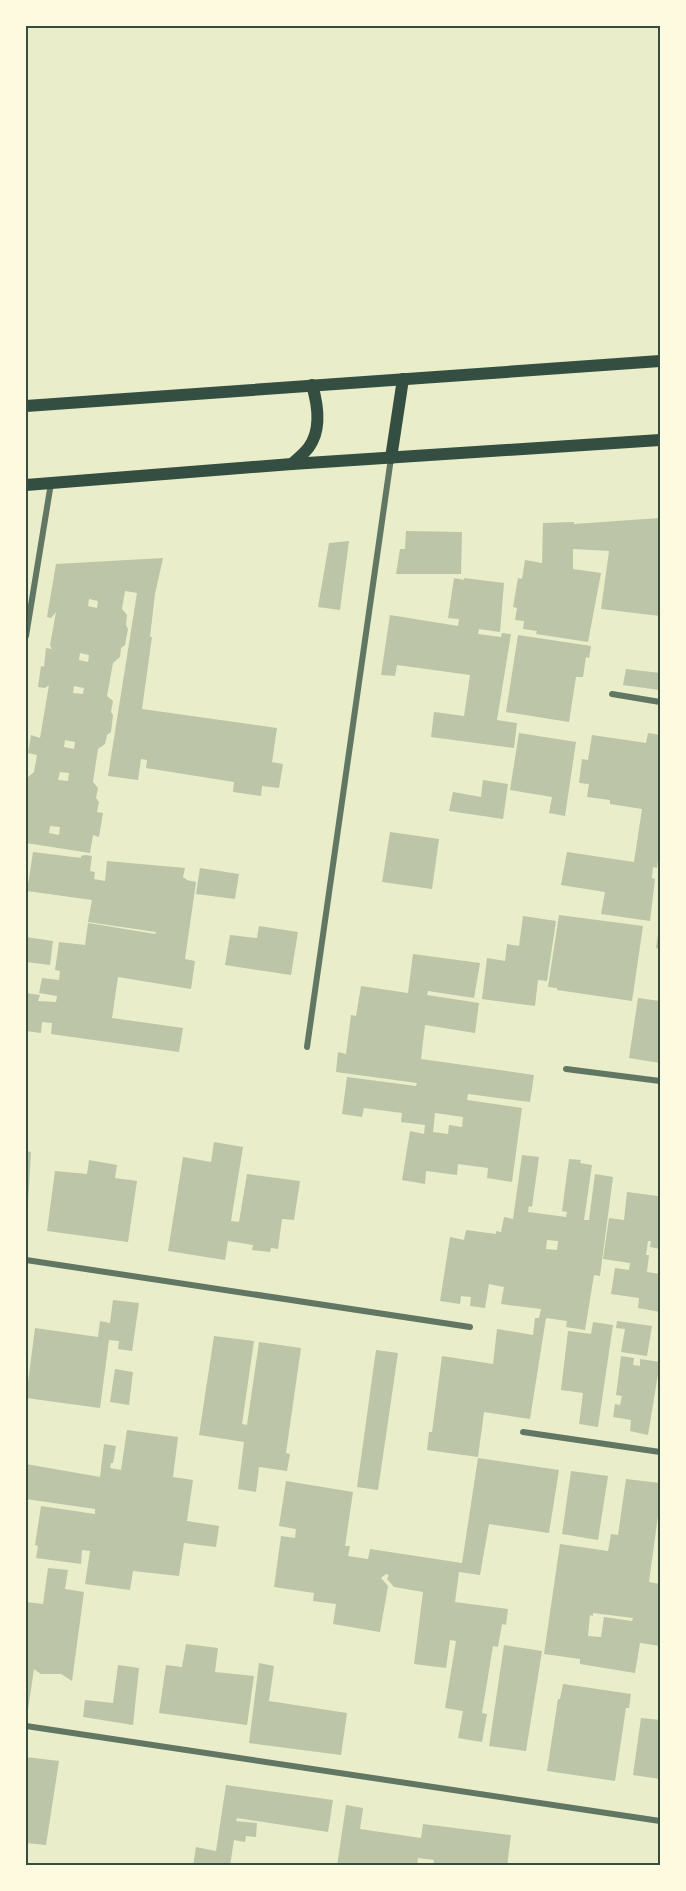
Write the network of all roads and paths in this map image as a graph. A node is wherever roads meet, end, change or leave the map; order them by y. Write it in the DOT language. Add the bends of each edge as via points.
graph roads {
  1 [pos="660,361"];
  2 [pos="403,379"];
  3 [pos="312,385"];
  4 [pos="26,406"];
  5 [pos="660,440"];
  6 [pos="391,458"];
  7 [pos="292,464"];
  8 [pos="51,483"];
  9 [pos="26,485"];
  10 [pos="26,636"];
  11 [pos="612,694"];
  12 [pos="660,702"];
  13 [pos="307,1047"];
  14 [pos="566,1069"];
  15 [pos="660,1081"];
  16 [pos="26,1260"];
  17 [pos="470,1327"];
  18 [pos="523,1432"];
  19 [pos="660,1452"];
  20 [pos="26,1726"];
  21 [pos="660,1821"];
  1 -- 2 [label="main road"];
  2 -- 3 [label="main road"];
  2 -- 6 [label="main road"];
  3 -- 4 [label="main road"];
  3 -- 7 [label="main road" via="317,400 317,429 309,447"];
  5 -- 6 [label="main road"];
  6 -- 7 [label="main road"];
  6 -- 13 [label="street"];
  7 -- 8 [label="main road"];
  8 -- 9 [label="main road"];
  8 -- 10 [label="street"];
  11 -- 12 [label="street"];
  14 -- 15 [label="street"];
  16 -- 17 [label="street"];
  18 -- 19 [label="street"];
  20 -- 21 [label="street"];
}
